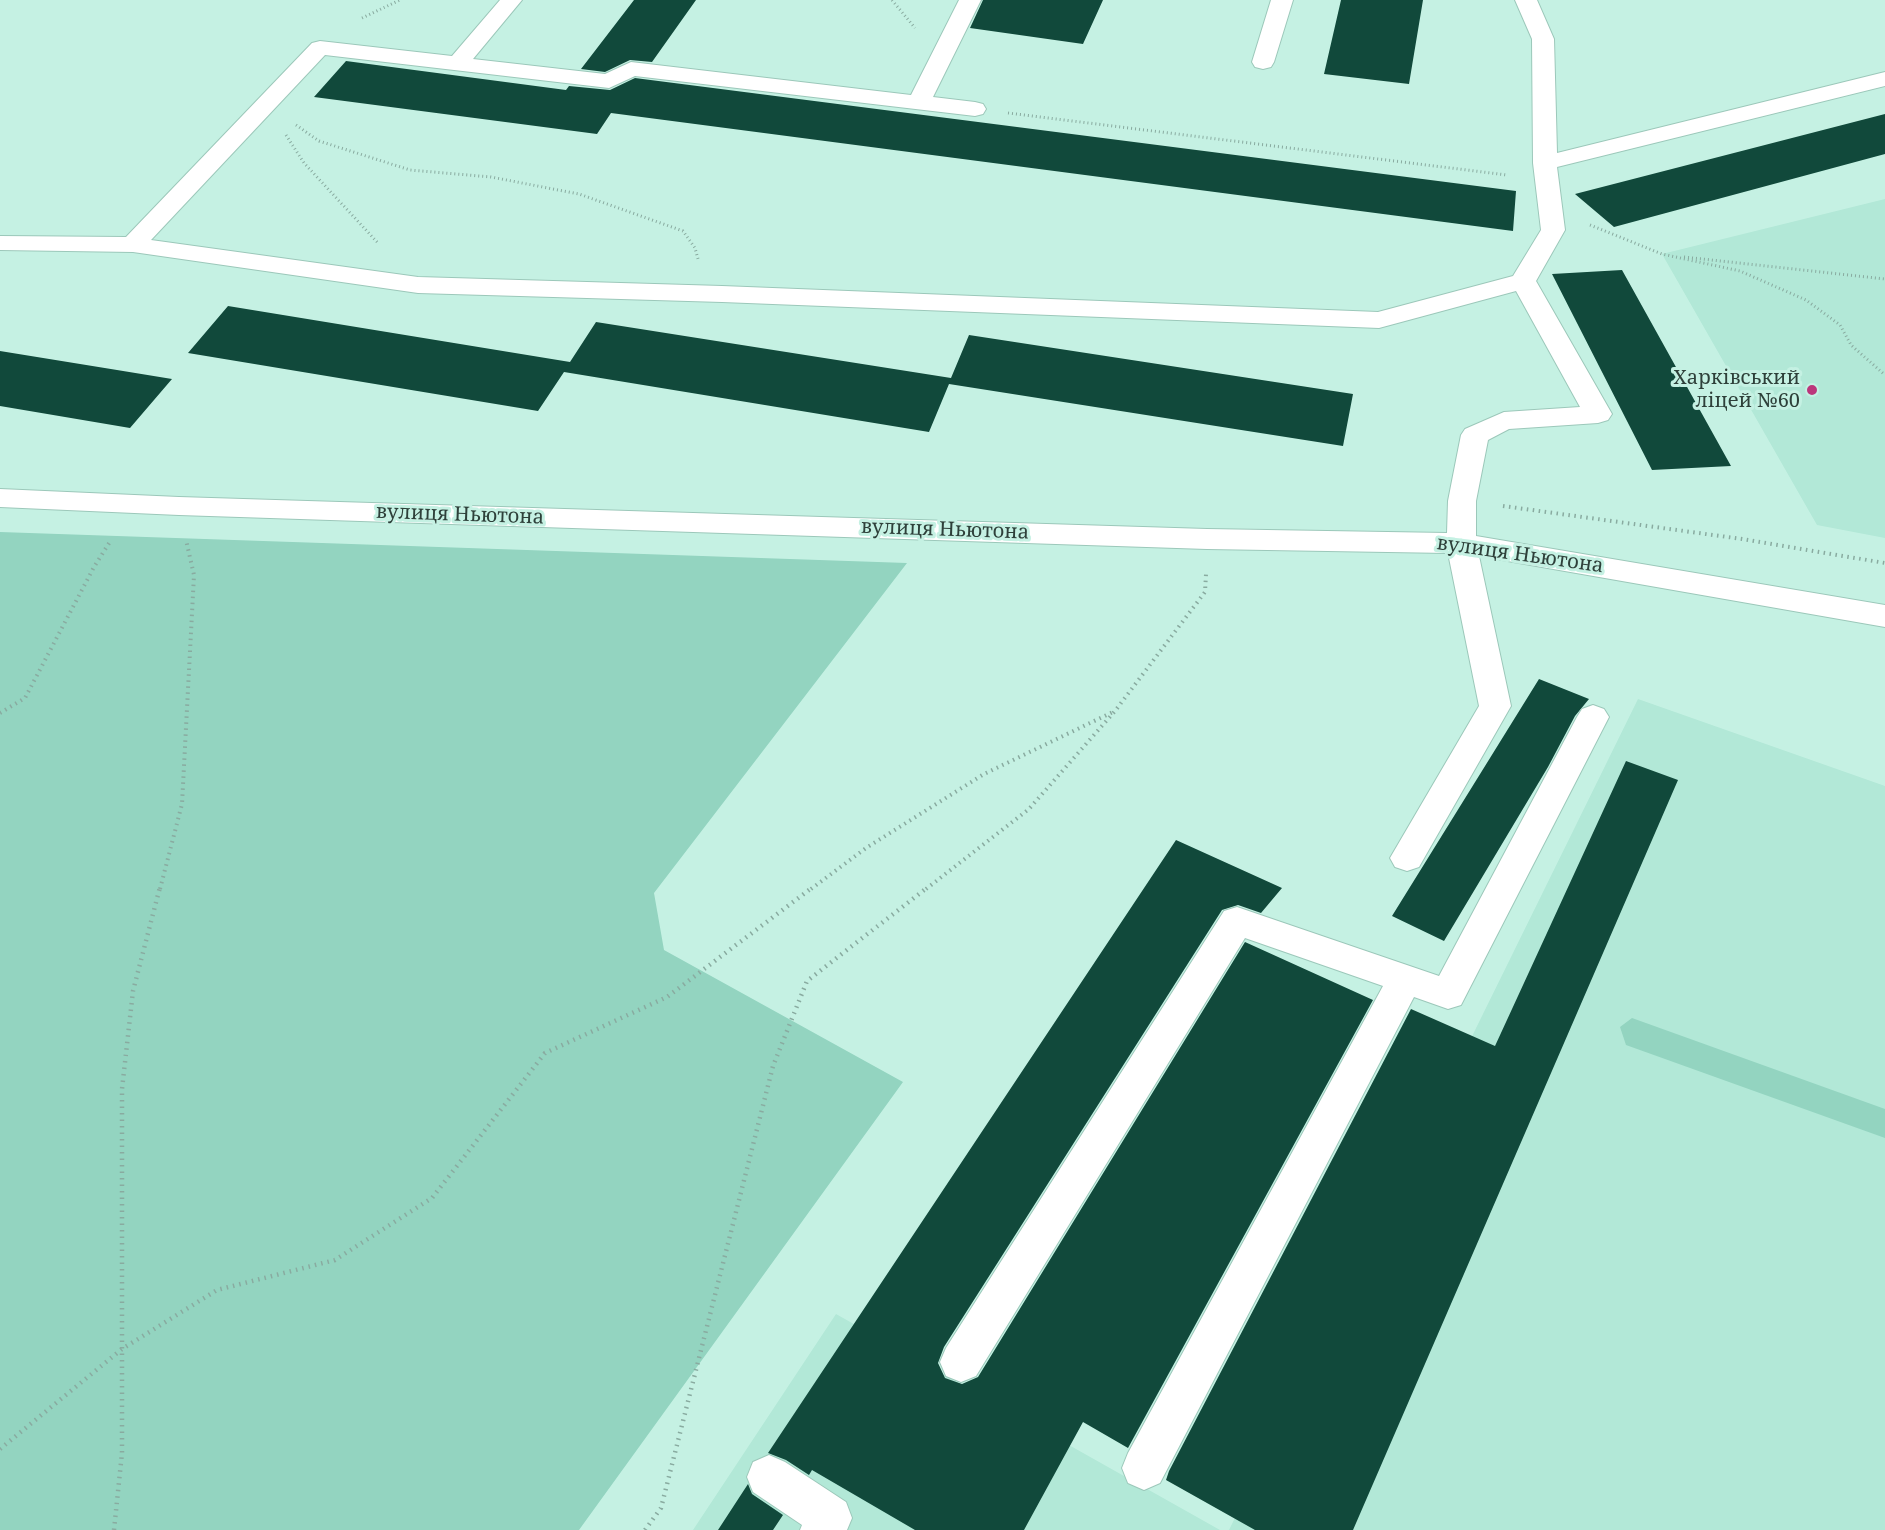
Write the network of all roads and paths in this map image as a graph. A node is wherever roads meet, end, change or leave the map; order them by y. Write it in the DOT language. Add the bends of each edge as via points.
graph roads {
  1 [pos="512,0"];
  2 [pos="970,0"];
  3 [pos="1282,0"];
  4 [pos="1527,0"];
  5 [pos="1263,62"];
  6 [pos="458,63"];
  7 [pos="1885,79"];
  8 [pos="919,102"];
  9 [pos="266,104"];
  10 [pos="975,109"];
  11 [pos="1545,171"];
  12 [pos="1550,209"];
  13 [pos="0,243"];
  14 [pos="133,245"];
  15 [pos="1662,254"];
  16 [pos="1885,279"];
  17 [pos="1523,281"];
  18 [pos="418,285"];
  19 [pos="722,294"];
  20 [pos="1885,375"];
  21 [pos="0,498"];
  22 [pos="1462,501"];
  23 [pos="134,504"];
  24 [pos="179,506"];
  25 [pos="1207,539"];
  26 [pos="1461,543"];
  27 [pos="1885,563"];
  28 [pos="1885,616"];
  29 [pos="1115,711"];
  30 [pos="0,713"];
  31 [pos="1593,717"];
  32 [pos="1407,858"];
  33 [pos="1405,980"];
  34 [pos="122,1349"];
  35 [pos="961,1362"];
  36 [pos="0,1449"];
  37 [pos="1144,1468"];
  38 [pos="769,1477"];
  39 [pos="833,1526"];
  40 [pos="114,1530"];
  41 [pos="645,1530"];
  1 -- 6 [label="street"];
  2 -- 8 [label="street"];
  3 -- 5 [label="street"];
  4 -- 11 [label="street" via="1543,39"];
  6 -- 8 [label="street" via="609,81 631,69"];
  6 -- 9 [label="street" via="320,48"];
  7 -- 11 [label="street"];
  8 -- 10 [label="street"];
  9 -- 14 [label="street"];
  9 -- 18 [label="path" via="304,163"];
  9 -- 19 [label="path" via="319,141 347,152 410,170 491,177 579,194 683,231 695,248 703,281"];
  10 -- 11 [label="path"];
  11 -- 12 [label="street"];
  12 -- 15 [label="path"];
  12 -- 17 [label="street" via="1552,230"];
  13 -- 14 [label="street"];
  14 -- 18 [label="street"];
  15 -- 16 [label="path"];
  15 -- 20 [label="path" via="1740,271 1806,300 1840,325 1851,345"];
  17 -- 19 [label="street" via="1379,320"];
  17 -- 22 [label="street" via="1598,414 1504,421 1474,435"];
  18 -- 19 [label="street"];
  21 -- 23 [label="street, вулиця Ньютона"];
  22 -- 26 [label="street"];
  22 -- 27 [label="path" via="1742,539"];
  23 -- 24 [label="street, вулиця Ньютона"];
  23 -- 30 [label="path" via="94,567 25,698"];
  24 -- 25 [label="street, вулиця Ньютона"];
  24 -- 34 [label="path" via="194,575 182,804 133,991 122,1089"];
  25 -- 26 [label="street, вулиця Ньютона"];
  25 -- 29 [label="path" via="1205,592"];
  26 -- 28 [label="street, вулиця Ньютона"];
  26 -- 32 [label="street" via="1495,706"];
  29 -- 34 [label="path" via="984,774 866,848 667,997 545,1053 432,1198 335,1260 217,1290"];
  29 -- 41 [label="path" via="1029,808 807,981 773,1066 661,1508"];
  31 -- 33 [label="street" via="1448,994"];
  33 -- 35 [label="street" via="1237,921"];
  33 -- 37 [label="street"];
  34 -- 36 [label="path"];
  34 -- 40 [label="path" via="122,1453"];
  38 -- 39 [label="street"];
}
